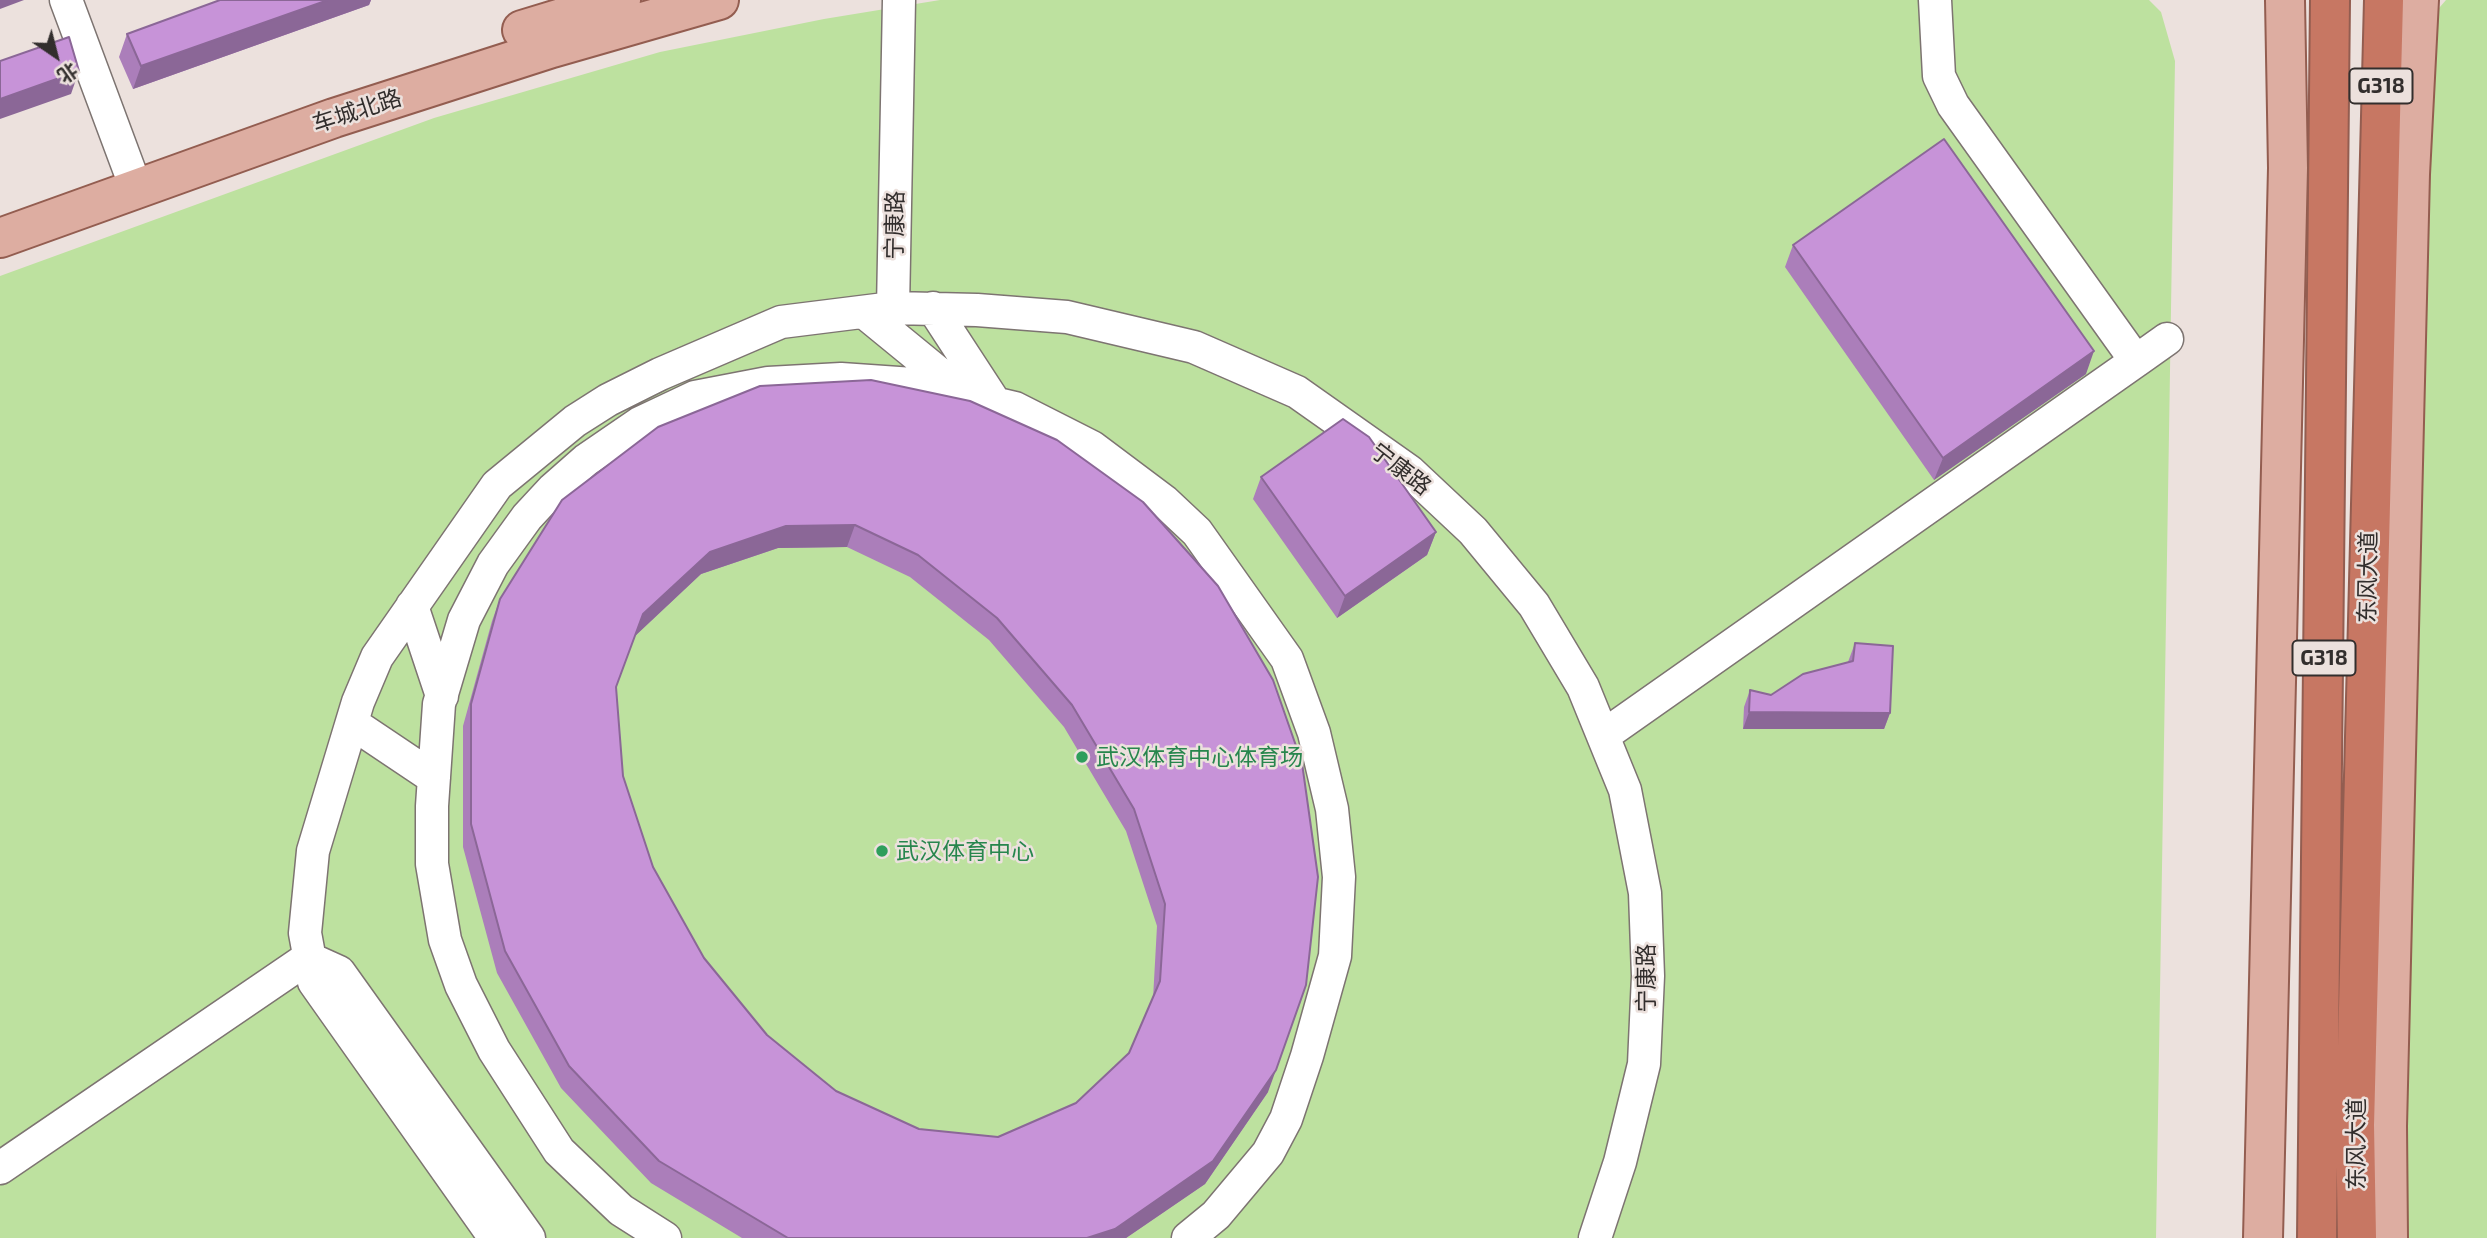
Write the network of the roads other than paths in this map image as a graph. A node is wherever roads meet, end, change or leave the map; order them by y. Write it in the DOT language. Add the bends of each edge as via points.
graph roads {
  1 [pos="66,0"];
  2 [pos="621,0"];
  3 [pos="719,0"];
  4 [pos="899,0"];
  5 [pos="1935,0"];
  6 [pos="2285,0"];
  7 [pos="2330,0"];
  8 [pos="2384,0"];
  9 [pos="2419,0"];
  10 [pos="132,178"];
  11 [pos="0,215"];
  12 [pos="0,238"];
  13 [pos="933,308"];
  14 [pos="878,310"];
  15 [pos="2167,339"];
  16 [pos="2136,361"];
  17 [pos="669,370"];
  18 [pos="747,387"];
  19 [pos="981,400"];
  20 [pos="510,475"];
  21 [pos="503,549"];
  22 [pos="412,606"];
  23 [pos="442,696"];
  24 [pos="355,712"];
  25 [pos="1603,736"];
  26 [pos="435,769"];
  27 [pos="308,958"];
  28 [pos="0,1168"];
  29 [pos="495,1238"];
  30 [pos="530,1238"];
  31 [pos="665,1238"];
  32 [pos="1188,1238"];
  33 [pos="1595,1238"];
  34 [pos="2263,1238"];
  35 [pos="2317,1238"];
  36 [pos="2357,1238"];
  37 [pos="2388,1238"];
  1 -- 10 [label="street"];
  2 -- 10 [label="main road, 车城北路" via="531,27"];
  3 -- 10 [label="main road, 车城北路"];
  4 -- 14 [label="street, 宁康路"];
  5 -- 16 [label="street" via="1939,76 1953,105"];
  6 -- 34 [label="main road" via="2288,168"];
  7 -- 35 [label="highway, 东风大道 / G318"];
  8 -- 36 [label="highway, 东风大道 / G318" via="2355,1125"];
  9 -- 37 [label="main road" via="2404,408"];
  10 -- 11 [label="main road, 车城北路"];
  10 -- 12 [label="main road, 车城北路"];
  13 -- 14 [label="street, 宁康路"];
  13 -- 19 [label="street"];
  13 -- 25 [label="street, 宁康路" via="1067,317 1194,347 1297,392 1409,471 1473,531 1534,605 1583,687"];
  14 -- 17 [label="street" via="780,322"];
  14 -- 19 [label="street"];
  15 -- 16 [label="street"];
  16 -- 25 [label="street"];
  17 -- 18 [label="street"];
  17 -- 20 [label="street" via="575,421"];
  18 -- 19 [label="street" via="841,379 913,384"];
  18 -- 21 [label="street" via="695,397 640,423 553,489"];
  19 -- 32 [label="street" via="1015,408 1092,447 1197,532 1287,659 1314,733 1332,809 1339,877 1335,956 1290,1106 1268,1153 1216,1215"];
  20 -- 21 [label="street"];
  20 -- 22 [label="street" via="497,485"];
  21 -- 23 [label="street" via="464,620"];
  22 -- 23 [label="street"];
  22 -- 24 [label="street" via="377,657"];
  23 -- 26 [label="street"];
  24 -- 26 [label="street"];
  24 -- 27 [label="street" via="313,851 304,933"];
  25 -- 33 [label="street, 宁康路" via="1625,790 1645,893 1648,975 1644,1064"];
  26 -- 31 [label="street" via="432,864 445,940 461,985 494,1050 559,1152 621,1210"];
  27 -- 28 [label="street"];
  27 -- 29 [label="street" via="314,982"];
  27 -- 30 [label="street" via="339,972"];
}
